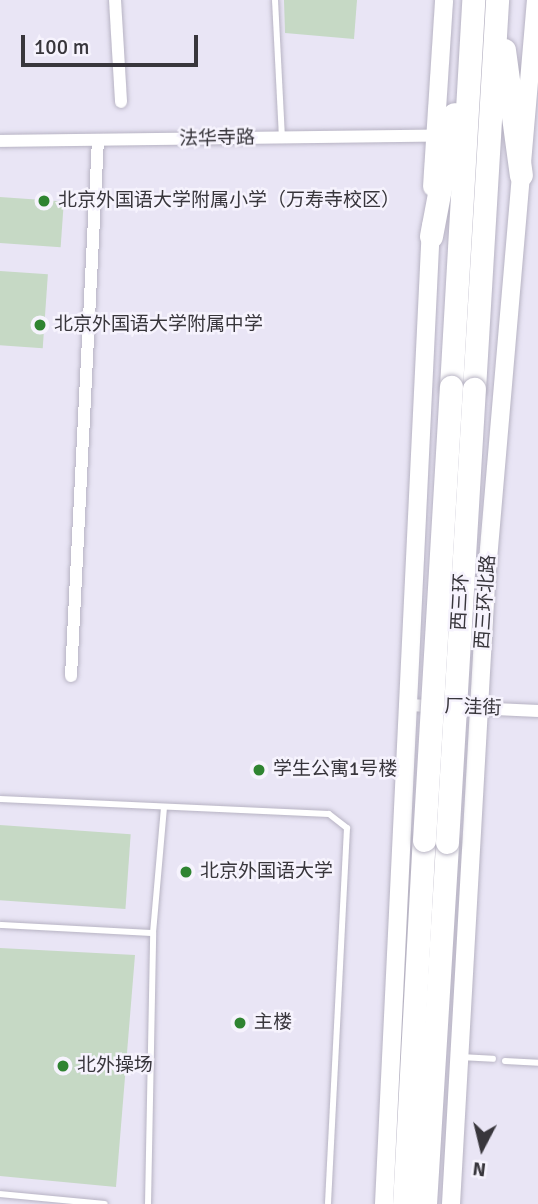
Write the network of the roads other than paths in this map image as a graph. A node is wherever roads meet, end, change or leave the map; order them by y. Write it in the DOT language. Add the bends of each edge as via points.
graph roads {
  1 [pos="115,0"];
  2 [pos="275,0"];
  3 [pos="444,0"];
  4 [pos="473,0"];
  5 [pos="497,0"];
  6 [pos="536,0"];
  7 [pos="472,25"];
  8 [pos="121,102"];
  9 [pos="434,136"];
  10 [pos="282,138"];
  11 [pos="98,140"];
  12 [pos="0,141"];
  13 [pos="521,175"];
  14 [pos="431,236"];
  15 [pos="71,676"];
  16 [pos="408,705"];
  17 [pos="479,708"];
  18 [pos="538,711"];
  19 [pos="0,799"];
  20 [pos="164,808"];
  21 [pos="0,925"];
  22 [pos="153,933"];
  23 [pos="457,1056"];
  24 [pos="493,1059"];
  25 [pos="505,1060"];
  26 [pos="538,1063"];
  27 [pos="0,1194"];
  28 [pos="105,1204"];
  29 [pos="148,1204"];
  30 [pos="328,1204"];
  31 [pos="384,1204"];
  32 [pos="404,1204"];
  33 [pos="425,1204"];
  34 [pos="451,1204"];
  1 -- 8 [label="street"];
  2 -- 10 [label="lane"];
  3 -- 9 [label="street"];
  4 -- 7 [label="highway, 西三环"];
  5 -- 13 [label="highway"];
  5 -- 33 [label="highway, 西三环, bridge"];
  6 -- 13 [label="street, 西三环北路"];
  7 -- 14 [label="highway"];
  7 -- 32 [label="highway, 西三环, bridge"];
  9 -- 10 [label="street, 法华寺路"];
  9 -- 14 [label="street"];
  10 -- 11 [label="street, 法华寺路"];
  11 -- 12 [label="street, 法华寺路"];
  11 -- 15 [label="street"];
  13 -- 17 [label="street, 西三环北路"];
  14 -- 16 [label="street"];
  16 -- 17 [label="street, 厂洼街"];
  16 -- 31 [label="street"];
  17 -- 18 [label="street, 厂洼街"];
  17 -- 23 [label="street, 西三环北路"];
  19 -- 20 [label="lane"];
  20 -- 22 [label="lane"];
  20 -- 30 [label="lane" via="329,814 347,828"];
  21 -- 22 [label="lane"];
  22 -- 29 [label="lane"];
  23 -- 24 [label="lane"];
  23 -- 34 [label="street, 西三环北路"];
  25 -- 26 [label="lane"];
  27 -- 28 [label="lane"];
}
